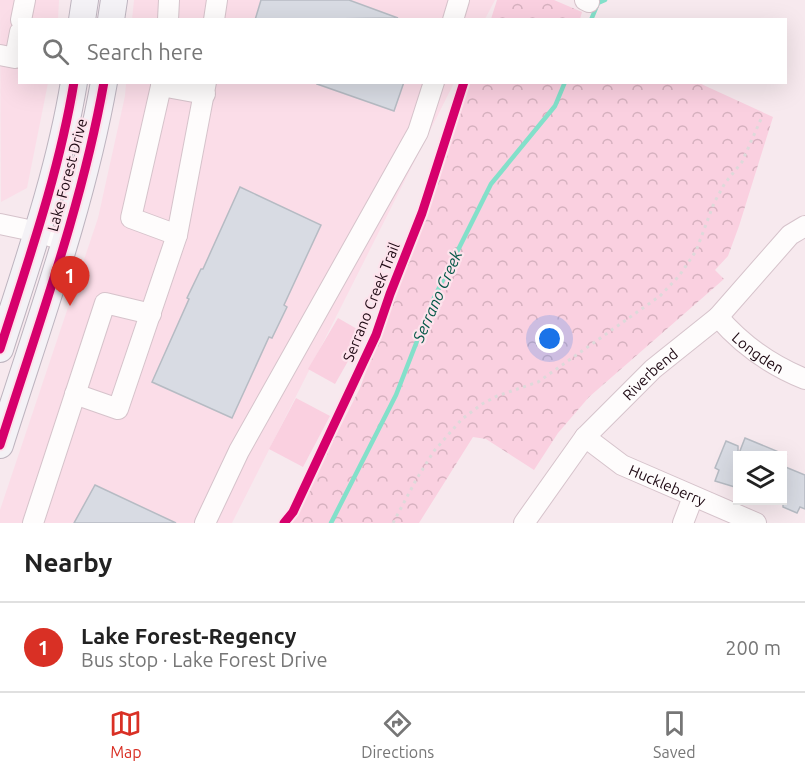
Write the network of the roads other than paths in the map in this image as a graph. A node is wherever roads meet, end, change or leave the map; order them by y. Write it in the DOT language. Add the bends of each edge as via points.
graph roads {
  1 [pos="24,0"];
  2 [pos="85,0"];
  3 [pos="114,0"];
  4 [pos="169,0"];
  5 [pos="216,0"];
  6 [pos="21,18"];
  7 [pos="82,18"];
  8 [pos="111,18"];
  9 [pos="168,18"];
  10 [pos="214,18"];
  11 [pos="18,36"];
  12 [pos="8,56"];
  13 [pos="74,84"];
  14 [pos="104,84"];
  15 [pos="161,84"];
  16 [pos="433,84"];
  17 [pos="205,88"];
  18 [pos="0,224"];
  19 [pos="798,230"];
  20 [pos="38,232"];
  21 [pos="177,235"];
  22 [pos="65,241"];
  23 [pos="151,314"];
  24 [pos="718,317"];
  25 [pos="0,349"];
  26 [pos="805,379"];
  27 [pos="75,394"];
  28 [pos="585,437"];
  29 [pos="0,445"];
  30 [pos="693,497"];
  31 [pos="33,523"];
  32 [pos="205,523"];
  33 [pos="524,523"];
  34 [pos="682,523"];
  35 [pos="756,523"];
  1 -- 6 [label="street"];
  2 -- 7 [label="main road"];
  3 -- 8 [label="main road"];
  4 -- 9 [label="street"];
  5 -- 10 [label="street"];
  11 -- 12 [label="street"];
  13 -- 20 [label="main road, Lake Forest Drive"];
  14 -- 22 [label="main road, Lake Forest Drive"];
  15 -- 17 [label="street"];
  15 -- 21 [label="street" via="131,218"];
  16 -- 32 [label="street" via="418,132 239,451"];
  17 -- 21 [label="street"];
  18 -- 20 [label="street"];
  19 -- 24 [label="street, Riverbend"];
  20 -- 22 [label="street"];
  20 -- 25 [label="main road, Lake Forest Drive"];
  21 -- 23 [label="street"];
  22 -- 29 [label="main road, Lake Forest Drive"];
  23 -- 27 [label="street" via="105,303"];
  23 -- 27 [label="street" via="118,409"];
  24 -- 26 [label="street, Longden" via="758,356"];
  24 -- 28 [label="street, Riverbend" via="653,369"];
  27 -- 31 [label="street"];
  28 -- 30 [label="street, Huckleberry" via="622,465"];
  28 -- 33 [label="street, Riverbend"];
  30 -- 34 [label="street"];
  30 -- 35 [label="street, Huckleberry"];
}
